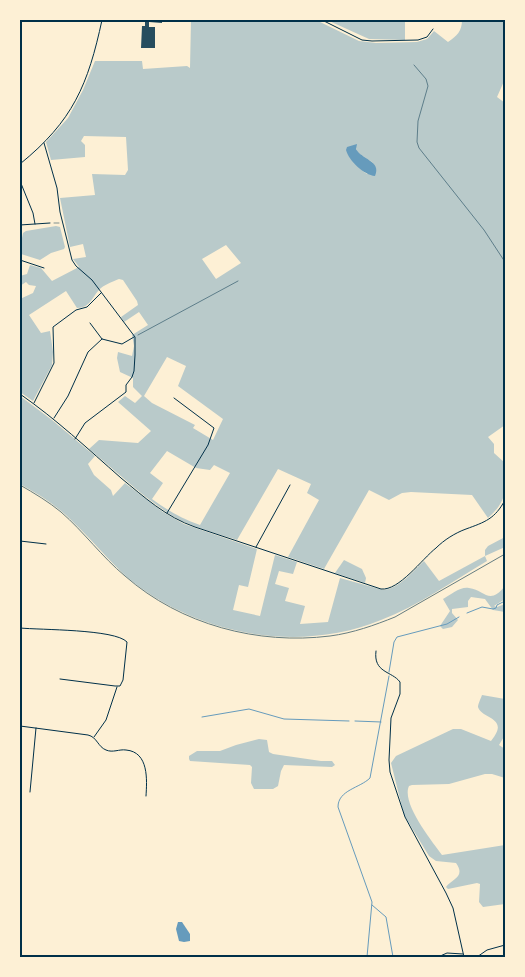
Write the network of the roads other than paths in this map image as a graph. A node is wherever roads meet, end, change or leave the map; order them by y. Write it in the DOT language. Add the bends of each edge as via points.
graph roads {
  1 [pos="102,20"];
  2 [pos="322,20"];
  3 [pos="433,29"];
  4 [pos="44,143"];
  5 [pos="20,164"];
  6 [pos="20,181"];
  7 [pos="50,223"];
  8 [pos="35,224"];
  9 [pos="20,225"];
  10 [pos="20,260"];
  11 [pos="44,268"];
  12 [pos="102,292"];
  13 [pos="90,323"];
  14 [pos="135,336"];
  15 [pos="102,339"];
  16 [pos="20,394"];
  17 [pos="174,398"];
  18 [pos="34,404"];
  19 [pos="53,419"];
  20 [pos="75,439"];
  21 [pos="290,485"];
  22 [pos="505,500"];
  23 [pos="167,514"];
  24 [pos="20,541"];
  25 [pos="46,544"];
  26 [pos="255,547"];
  27 [pos="20,628"];
  28 [pos="376,652"];
  29 [pos="60,679"];
  30 [pos="117,687"];
  31 [pos="20,726"];
  32 [pos="36,728"];
  33 [pos="94,737"];
  34 [pos="30,792"];
  35 [pos="146,796"];
  36 [pos="505,944"];
  37 [pos="464,956"];
  38 [pos="438,957"];
  39 [pos="477,957"];
  1 -- 4 [label="street" via="93,59 81,90 68,114"];
  2 -- 3 [label="street" via="362,40 411,41 423,39"];
  4 -- 5 [label="street"];
  4 -- 12 [label="street" via="72,260"];
  6 -- 8 [label="street"];
  7 -- 8 [label="street"];
  8 -- 9 [label="street"];
  10 -- 11 [label="street"];
  12 -- 14 [label="street"];
  12 -- 18 [label="street" via="87,308 76,310 52,327 54,363"];
  13 -- 15 [label="street"];
  14 -- 15 [label="street" via="122,344"];
  14 -- 20 [label="street" via="134,371 126,383 126,392 85,423"];
  15 -- 19 [label="street" via="88,352 68,396"];
  16 -- 18 [label="street"];
  17 -- 23 [label="street" via="214,428 204,452"];
  18 -- 19 [label="street"];
  19 -- 20 [label="street"];
  20 -- 23 [label="street"];
  21 -- 26 [label="street"];
  22 -- 26 [label="street" via="485,522 442,542 406,577 386,589"];
  23 -- 26 [label="street"];
  24 -- 25 [label="street"];
  27 -- 30 [label="street" via="81,632 125,640 123,680"];
  28 -- 37 [label="street" via="380,666 397,678 401,685 391,718 390,772 400,806 446,892"];
  29 -- 30 [label="street"];
  30 -- 33 [label="street" via="106,720"];
  31 -- 32 [label="street"];
  32 -- 33 [label="street"];
  32 -- 34 [label="street"];
  33 -- 35 [label="street" via="105,749 127,750 139,756 146,771"];
  36 -- 39 [label="street"];
  37 -- 38 [label="street" via="447,953"];
}
